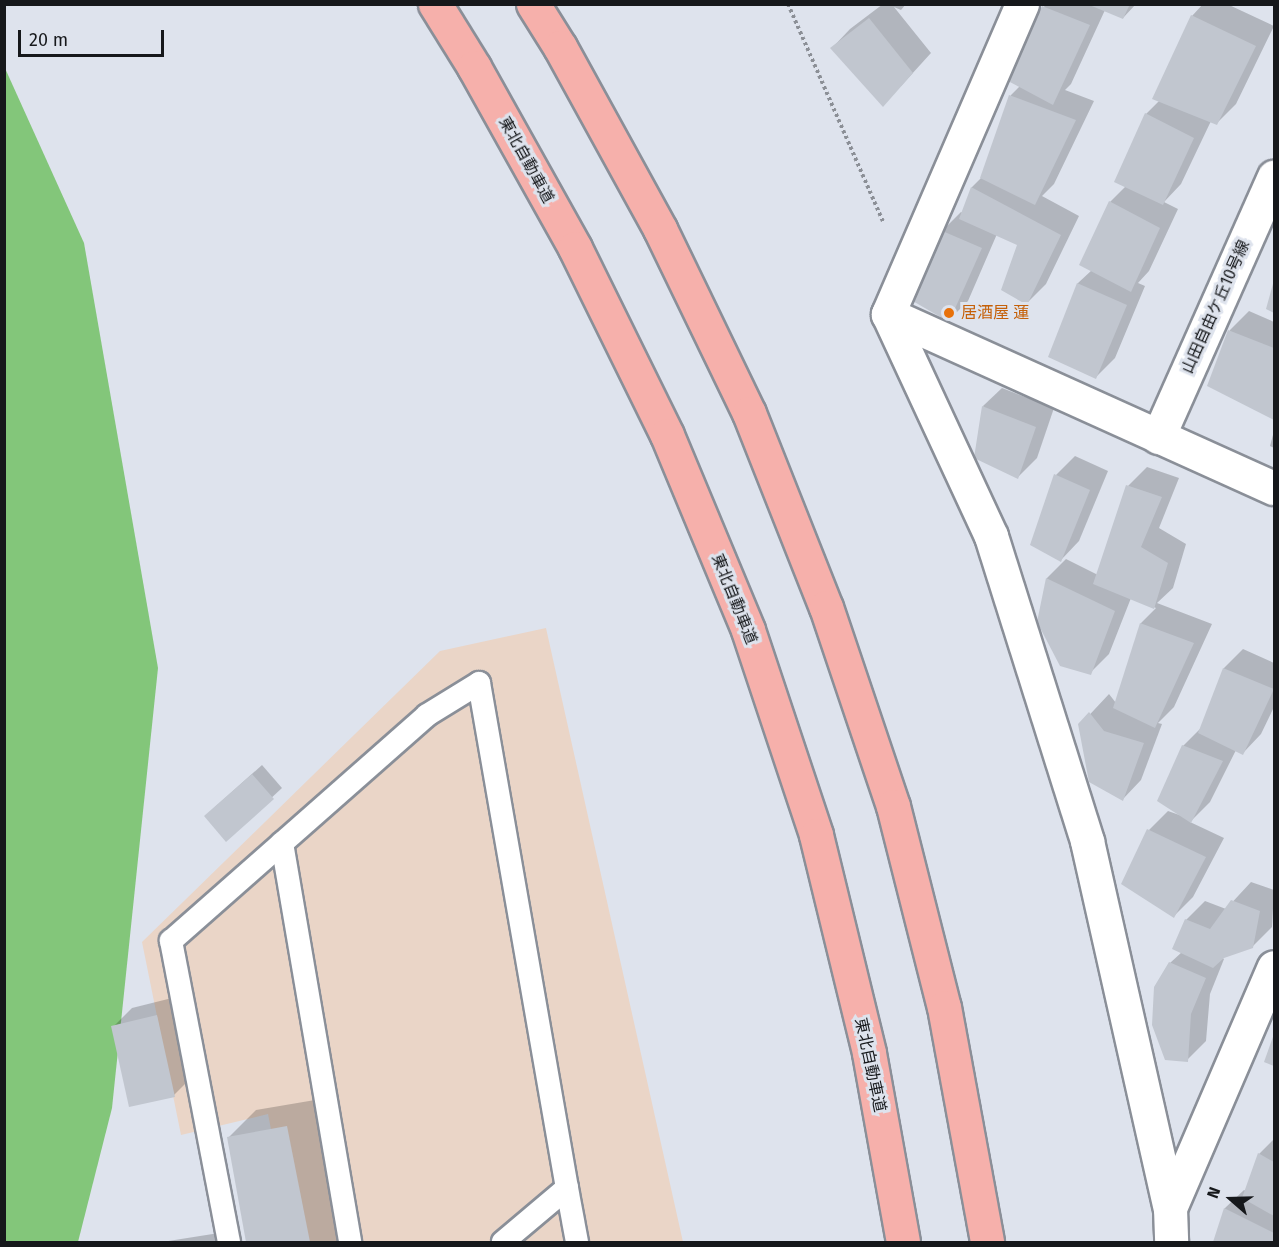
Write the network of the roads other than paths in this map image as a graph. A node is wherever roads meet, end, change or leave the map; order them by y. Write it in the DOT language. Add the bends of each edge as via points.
graph roads {
  1 [pos="435,4"];
  2 [pos="533,4"];
  3 [pos="1022,4"];
  4 [pos="1275,177"];
  5 [pos="888,314"];
  6 [pos="1158,437"];
  7 [pos="1275,488"];
  8 [pos="282,843"];
  9 [pos="1275,967"];
  10 [pos="567,1188"];
  11 [pos="1170,1208"];
  12 [pos="229,1242"];
  13 [pos="350,1242"];
  14 [pos="503,1242"];
  15 [pos="577,1242"];
  16 [pos="903,1242"];
  17 [pos="987,1242"];
  18 [pos="1170,1242"];
  1 -- 16 [label="highway, 東北自動車道" via="575,248 667,435 748,630 816,835 869,1053"];
  2 -- 17 [label="highway" via="660,229 749,413 826,607 892,806 944,1007"];
  3 -- 5 [label="street"];
  4 -- 6 [label="street, 山田自由ケ丘10号線"];
  5 -- 6 [label="street"];
  5 -- 11 [label="street" via="991,537 1083,830"];
  6 -- 7 [label="street"];
  8 -- 10 [label="lane" via="427,715 480,683"];
  8 -- 12 [label="lane" via="171,941"];
  8 -- 13 [label="lane"];
  9 -- 11 [label="street"];
  10 -- 14 [label="lane"];
  10 -- 15 [label="lane"];
  11 -- 18 [label="street"];
}
